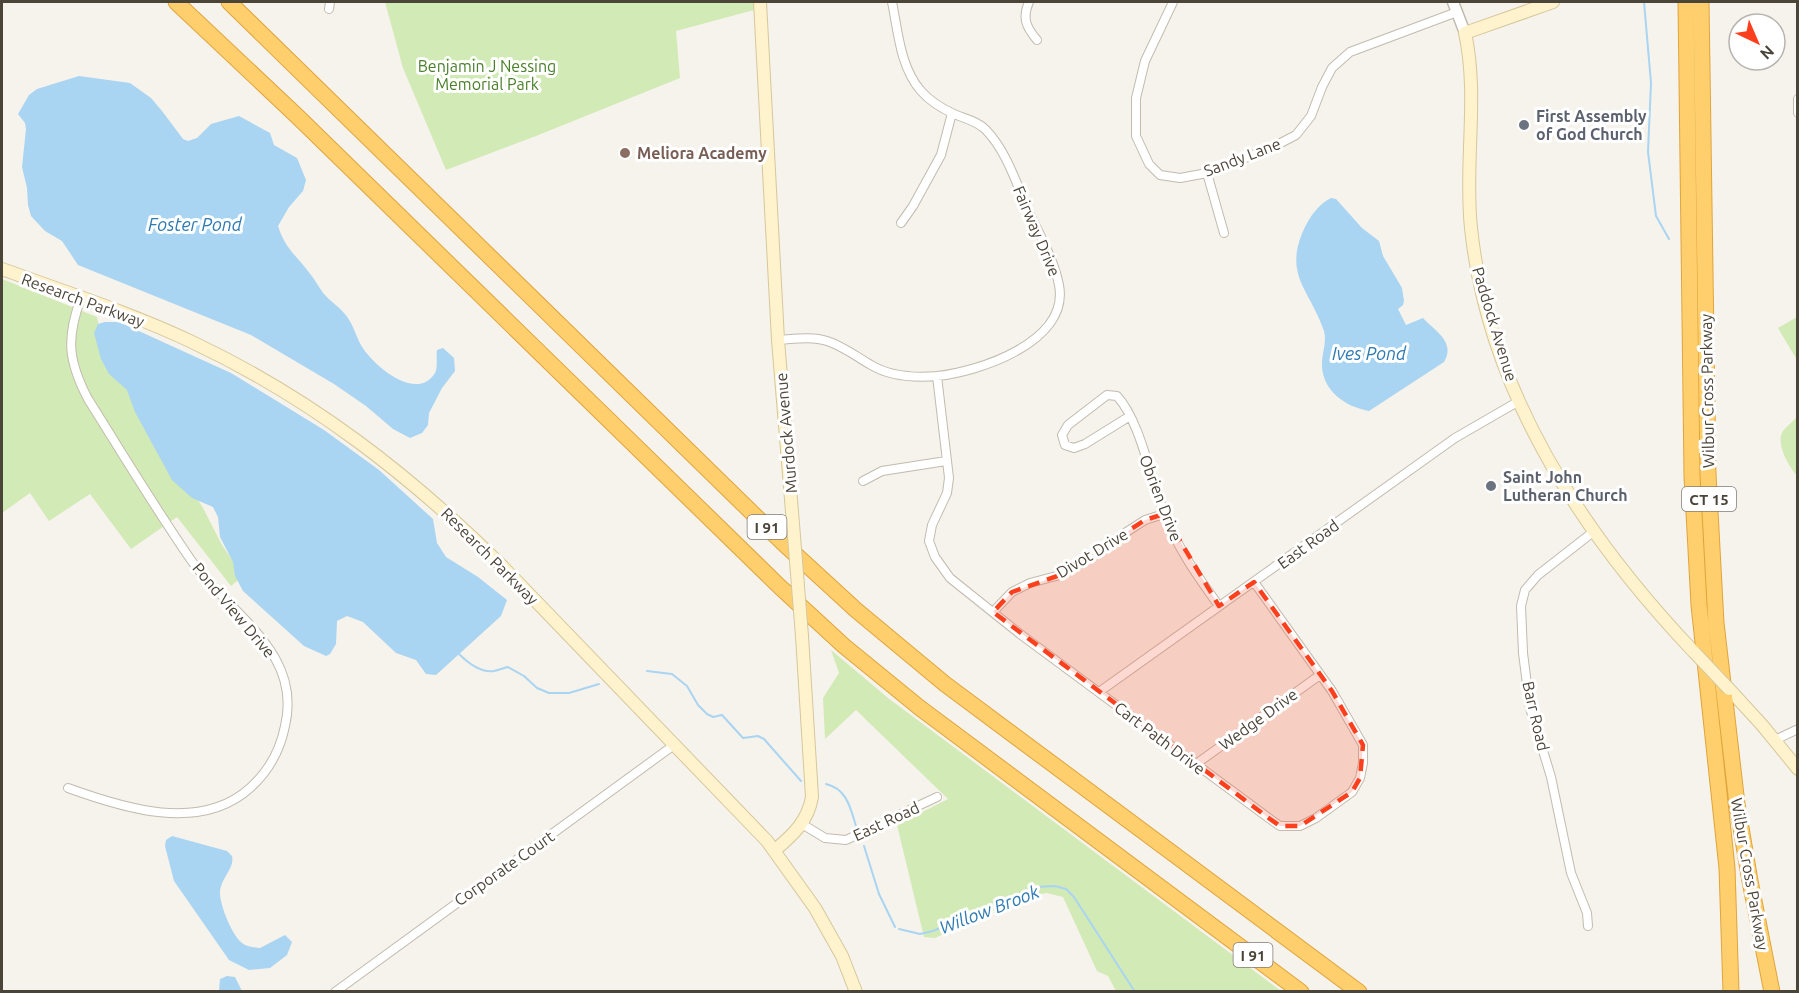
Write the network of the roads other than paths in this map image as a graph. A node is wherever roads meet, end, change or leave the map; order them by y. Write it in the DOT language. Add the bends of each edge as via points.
graph roads {
  1 [pos="176,2"];
  2 [pos="229,2"];
  3 [pos="760,2"];
  4 [pos="892,2"];
  5 [pos="1029,2"];
  6 [pos="1173,2"];
  7 [pos="1553,2"];
  8 [pos="1686,2"];
  9 [pos="1701,2"];
  10 [pos="1455,7"];
  11 [pos="1465,33"];
  12 [pos="1037,40"];
  13 [pos="1797,99"];
  14 [pos="952,113"];
  15 [pos="1797,113"];
  16 [pos="1207,173"];
  17 [pos="901,223"];
  18 [pos="1224,233"];
  19 [pos="2,269"];
  20 [pos="81,298"];
  21 [pos="778,340"];
  22 [pos="937,376"];
  23 [pos="1519,401"];
  24 [pos="1130,416"];
  25 [pos="946,461"];
  26 [pos="863,481"];
  27 [pos="1164,514"];
  28 [pos="1593,532"];
  29 [pos="1254,582"];
  30 [pos="1220,606"];
  31 [pos="993,612"];
  32 [pos="1320,675"];
  33 [pos="1100,692"];
  34 [pos="1797,729"];
  35 [pos="1775,740"];
  36 [pos="674,745"];
  37 [pos="1196,764"];
  38 [pos="1797,770"];
  39 [pos="68,788"];
  40 [pos="937,797"];
  41 [pos="802,824"];
  42 [pos="775,850"];
  43 [pos="1588,926"];
  44 [pos="335,992"];
  45 [pos="856,992"];
  46 [pos="1301,992"];
  47 [pos="1359,992"];
  48 [pos="1731,992"];
  49 [pos="1772,992"];
  1 -- 46 [label="highway, I 91" via="828,631 937,721"];
  2 -- 47 [label="highway, I 91" via="863,617 957,693"];
  3 -- 21 [label="main road, Murdock Avenue"];
  4 -- 14 [label="street, Fairway Drive" via="906,69 921,91"];
  5 -- 12 [label="street" via="1024,18"];
  6 -- 16 [label="street, Sandy Lane" via="1145,61 1136,98 1136,136 1149,164 1160,174 1180,178"];
  7 -- 11 [label="main road"];
  8 -- 48 [label="highway, Wilbur Cross Parkway / CT 15" via="1695,537 1726,858"];
  9 -- 49 [label="highway, Wilbur Cross Parkway / CT 15" via="1708,474 1716,623 1737,804"];
  10 -- 11 [label="street, Paddock Avenue"];
  10 -- 16 [label="street, Sandy Lane" via="1350,52 1332,68 1311,116 1296,135"];
  11 -- 23 [label="main road, Paddock Avenue" via="1470,76 1468,189 1474,252 1495,339"];
  13 -- 15 [label="street"];
  14 -- 17 [label="street" via="941,155"];
  14 -- 22 [label="street, Fairway Drive" via="985,129 1002,150 1051,261 1059,287 1058,306 1050,323 1016,352 979,368"];
  16 -- 18 [label="street"];
  19 -- 20 [label="main road, Research Parkway"];
  20 -- 36 [label="main road, Research Parkway" via="224,359 366,446 466,531"];
  20 -- 39 [label="street, Pond View Drive" via="72,324 71,355 88,399 193,562 271,650 288,693 282,740 274,760 250,788 223,806 203,812 171,813 129,806"];
  21 -- 22 [label="street, Fairway Drive" via="827,340 873,367 902,377"];
  21 -- 41 [label="main road, Murdock Avenue, bridge" via="813,786 811,805"];
  22 -- 25 [label="street, Cart Path Drive"];
  23 -- 28 [label="main road, Paddock Avenue" via="1552,466"];
  23 -- 29 [label="street, East Road" via="1455,438"];
  24 -- 24 [label="street, Obrien Drive" via="1117,396 1107,395 1068,425 1062,435 1065,445 1074,448 1085,444"];
  24 -- 27 [label="street, Obrien Drive"];
  25 -- 26 [label="street" via="882,471"];
  25 -- 31 [label="street, Cart Path Drive" via="947,493 929,541 950,578"];
  27 -- 30 [label="street, Obrien Drive" via="1187,561"];
  27 -- 31 [label="street, Divot Drive" via="1145,520 1060,575 1012,592"];
  28 -- 35 [label="main road, Paddock Avenue, bridge" via="1642,595"];
  28 -- 43 [label="street, Barr Road" via="1538,575 1525,591 1521,606 1530,708"];
  29 -- 30 [label="street, East Road"];
  29 -- 32 [label="street, Cart Path Drive"];
  30 -- 33 [label="street, East Road"];
  31 -- 33 [label="street, Cart Path Drive"];
  32 -- 37 [label="street, Wedge Drive"];
  32 -- 37 [label="street, Cart Path Drive" via="1363,745 1363,762 1352,792 1316,818 1300,826 1280,826"];
  33 -- 37 [label="street, Cart Path Drive"];
  34 -- 35 [label="street"];
  35 -- 38 [label="main road, Paddock Avenue"];
  36 -- 42 [label="main road, Research Parkway"];
  36 -- 44 [label="street, Corporate Court"];
  40 -- 41 [label="street, East Road" via="846,840 825,838"];
  41 -- 42 [label="main road, Murdock Avenue"];
  42 -- 45 [label="main road, Research Parkway" via="815,908 842,956"];
}
